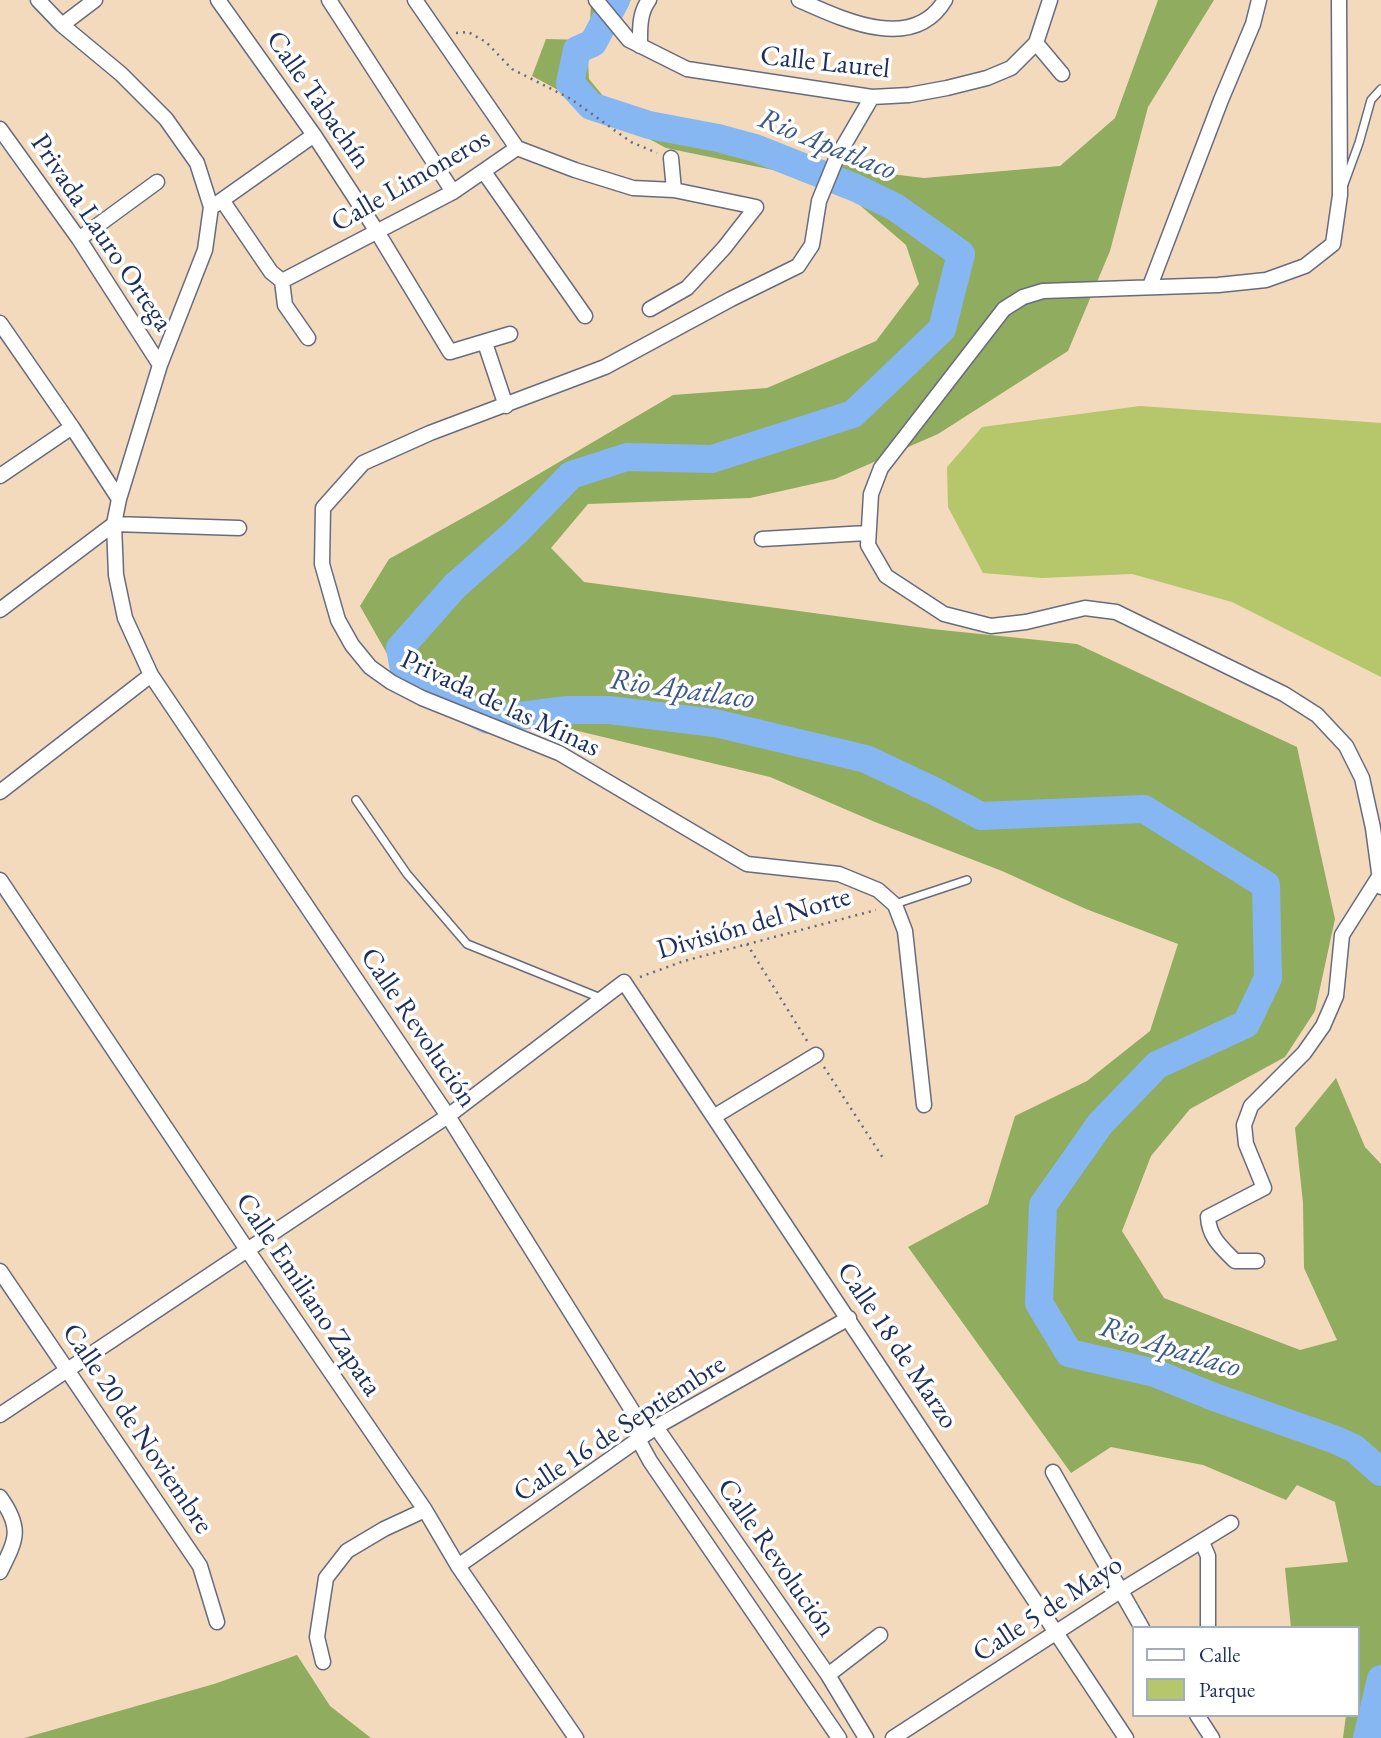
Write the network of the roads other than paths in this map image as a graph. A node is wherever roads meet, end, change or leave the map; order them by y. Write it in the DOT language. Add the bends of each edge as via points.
graph roads {
  1 [pos="38,0"];
  2 [pos="95,0"];
  3 [pos="218,0"];
  4 [pos="329,0"];
  5 [pos="415,0"];
  6 [pos="596,0"];
  7 [pos="649,0"];
  8 [pos="799,0"];
  9 [pos="945,0"];
  10 [pos="1050,0"];
  11 [pos="1259,0"];
  12 [pos="1339,0"];
  13 [pos="62,25"];
  14 [pos="1036,43"];
  15 [pos="640,46"];
  16 [pos="1062,74"];
  17 [pos="1381,89"];
  18 [pos="872,97"];
  19 [pos="0,129"];
  20 [pos="314,135"];
  21 [pos="517,148"];
  22 [pos="671,158"];
  23 [pos="484,172"];
  24 [pos="157,182"];
  25 [pos="674,190"];
  26 [pos="453,192"];
  27 [pos="1340,195"];
  28 [pos="217,204"];
  29 [pos="376,230"];
  30 [pos="79,239"];
  31 [pos="282,281"];
  32 [pos="1150,286"];
  33 [pos="650,309"];
  34 [pos="585,316"];
  35 [pos="0,323"];
  36 [pos="510,334"];
  37 [pos="308,338"];
  38 [pos="485,343"];
  39 [pos="160,365"];
  40 [pos="506,406"];
  41 [pos="72,427"];
  42 [pos="0,475"];
  43 [pos="119,499"];
  44 [pos="114,524"];
  45 [pos="239,528"];
  46 [pos="867,533"];
  47 [pos="762,539"];
  48 [pos="0,610"];
  49 [pos="150,675"];
  50 [pos="0,792"];
  51 [pos="356,800"];
  52 [pos="0,880"];
  53 [pos="967,880"];
  54 [pos="1380,881"];
  55 [pos="895,905"];
  56 [pos="604,999"];
  57 [pos="816,1055"];
  58 [pos="924,1105"];
  59 [pos="448,1116"];
  60 [pos="715,1116"];
  61 [pos="248,1251"];
  62 [pos="1257,1261"];
  63 [pos="0,1271"];
  64 [pos="849,1318"];
  65 [pos="68,1370"];
  66 [pos="0,1415"];
  67 [pos="635,1415"];
  68 [pos="656,1427"];
  69 [pos="638,1439"];
  70 [pos="1053,1472"];
  71 [pos="0,1497"];
  72 [pos="425,1510"];
  73 [pos="1231,1523"];
  74 [pos="1202,1542"];
  75 [pos="458,1566"];
  76 [pos="0,1572"];
  77 [pos="1120,1591"];
  78 [pos="217,1622"];
  79 [pos="1141,1626"];
  80 [pos="1208,1626"];
  81 [pos="1057,1632"];
  82 [pos="880,1635"];
  83 [pos="323,1662"];
  84 [pos="828,1675"];
  85 [pos="1200,1717"];
  86 [pos="576,1738"];
  87 [pos="839,1738"];
  88 [pos="866,1738"];
  89 [pos="893,1738"];
  90 [pos="1126,1738"];
  91 [pos="1198,1738"];
  92 [pos="1212,1738"];
  1 -- 13 [label="street"];
  2 -- 13 [label="street"];
  3 -- 20 [label="street, Calle Tabachín"];
  4 -- 26 [label="street"];
  5 -- 21 [label="street"];
  6 -- 15 [label="street, Calle Laurel" via="619,30"];
  7 -- 15 [label="street" via="640,22"];
  8 -- 9 [label="street" via="850,22 881,29 918,26"];
  10 -- 14 [label="street, Calle Laurel"];
  11 -- 32 [label="street"];
  12 -- 27 [label="street"];
  13 -- 28 [label="street" via="166,119 197,163"];
  14 -- 16 [label="street"];
  14 -- 18 [label="street, Calle Laurel" via="1011,68 987,78 909,95"];
  15 -- 18 [label="street, Calle Laurel" via="687,69"];
  17 -- 27 [label="lane" via="1371,100"];
  18 -- 40 [label="street, Privada de las Minas" via="836,158 819,201 812,245 798,266 605,367"];
  19 -- 30 [label="street, Privada Lauro Ortega"];
  20 -- 28 [label="street"];
  20 -- 29 [label="street, Calle Tabachín"];
  21 -- 23 [label="street, Calle Limoneros"];
  21 -- 25 [label="street, Calle Limoneros" via="633,188"];
  22 -- 25 [label="street"];
  23 -- 26 [label="street, Calle Limoneros"];
  23 -- 34 [label="street"];
  24 -- 30 [label="street"];
  25 -- 33 [label="street, Calle Limoneros" via="756,207 687,288"];
  26 -- 29 [label="street, Calle Limoneros"];
  27 -- 32 [label="street" via="1333,244 1306,266 1266,280"];
  28 -- 31 [label="street"];
  28 -- 39 [label="street, Calle Revolución" via="205,250"];
  29 -- 31 [label="street, Calle Limoneros"];
  29 -- 38 [label="street, Calle Tabachín" via="450,352"];
  30 -- 39 [label="street, Privada Lauro Ortega"];
  31 -- 37 [label="street" via="285,305"];
  32 -- 46 [label="street" via="1043,291 1004,309 881,468 871,494"];
  35 -- 41 [label="street"];
  36 -- 38 [label="street"];
  38 -- 40 [label="street"];
  39 -- 43 [label="street, Calle Revolución"];
  40 -- 55 [label="street, Privada de las Minas" via="363,463 323,508 322,564 338,620 352,645 370,667 391,682 559,753 747,864 839,873 878,890"];
  41 -- 42 [label="street"];
  41 -- 43 [label="street"];
  43 -- 44 [label="street, Calle Revolución"];
  44 -- 45 [label="street"];
  44 -- 48 [label="street"];
  44 -- 49 [label="street, Calle Revolución" via="116,575 125,618"];
  46 -- 47 [label="street"];
  46 -- 54 [label="street" via="868,545 886,576 944,614 990,626 1085,608 1116,612 1284,694 1317,715 1346,746 1362,778"];
  49 -- 50 [label="street"];
  49 -- 59 [label="street, Calle Revolución"];
  51 -- 56 [label="lane" via="407,874 467,944"];
  52 -- 61 [label="street, Calle Emiliano Zapata"];
  53 -- 55 [label="lane"];
  54 -- 62 [label="street" via="1342,934 1336,996 1324,1026 1251,1106 1244,1125 1245,1144 1264,1188 1208,1217 1209,1230 1235,1261"];
  55 -- 58 [label="street" via="905,930"];
  56 -- 59 [label="street"];
  56 -- 60 [label="street, Calle 18 de Marzo" via="624,982"];
  57 -- 60 [label="street"];
  59 -- 61 [label="street"];
  59 -- 67 [label="street, Calle Revolución"];
  60 -- 64 [label="street, Calle 18 de Marzo"];
  61 -- 65 [label="street"];
  61 -- 72 [label="street, Calle Emiliano Zapata"];
  63 -- 65 [label="street, Calle 20 de Noviembre"];
  64 -- 68 [label="street, Calle 16 de Septiembre"];
  64 -- 81 [label="street, Calle 18 de Marzo"];
  65 -- 66 [label="street"];
  65 -- 78 [label="street, Calle 20 de Noviembre" via="200,1566"];
  67 -- 68 [label="street, Calle Revolución"];
  67 -- 69 [label="street, Calle Revolución"];
  68 -- 69 [label="street, Calle 16 de Septiembre"];
  68 -- 84 [label="street, Calle Revolución"];
  69 -- 75 [label="street, Calle 16 de Septiembre"];
  69 -- 87 [label="street, Calle Revolución"];
  70 -- 77 [label="street"];
  71 -- 76 [label="street" via="16,1528"];
  72 -- 75 [label="street, Calle Emiliano Zapata"];
  72 -- 83 [label="street" via="347,1551 326,1578 317,1637"];
  73 -- 74 [label="street, Calle 5 de Mayo"];
  74 -- 77 [label="street, Calle 5 de Mayo"];
  74 -- 80 [label="street" via="1208,1556"];
  75 -- 86 [label="street, Calle Emiliano Zapata"];
  77 -- 79 [label="street"];
  77 -- 81 [label="street, Calle 5 de Mayo"];
  81 -- 89 [label="street, Calle 5 de Mayo"];
  81 -- 90 [label="street, Calle 18 de Marzo"];
  82 -- 84 [label="street"];
  84 -- 88 [label="street, Calle Revolución"];
  85 -- 91 [label="street"];
  85 -- 92 [label="street"];
}
